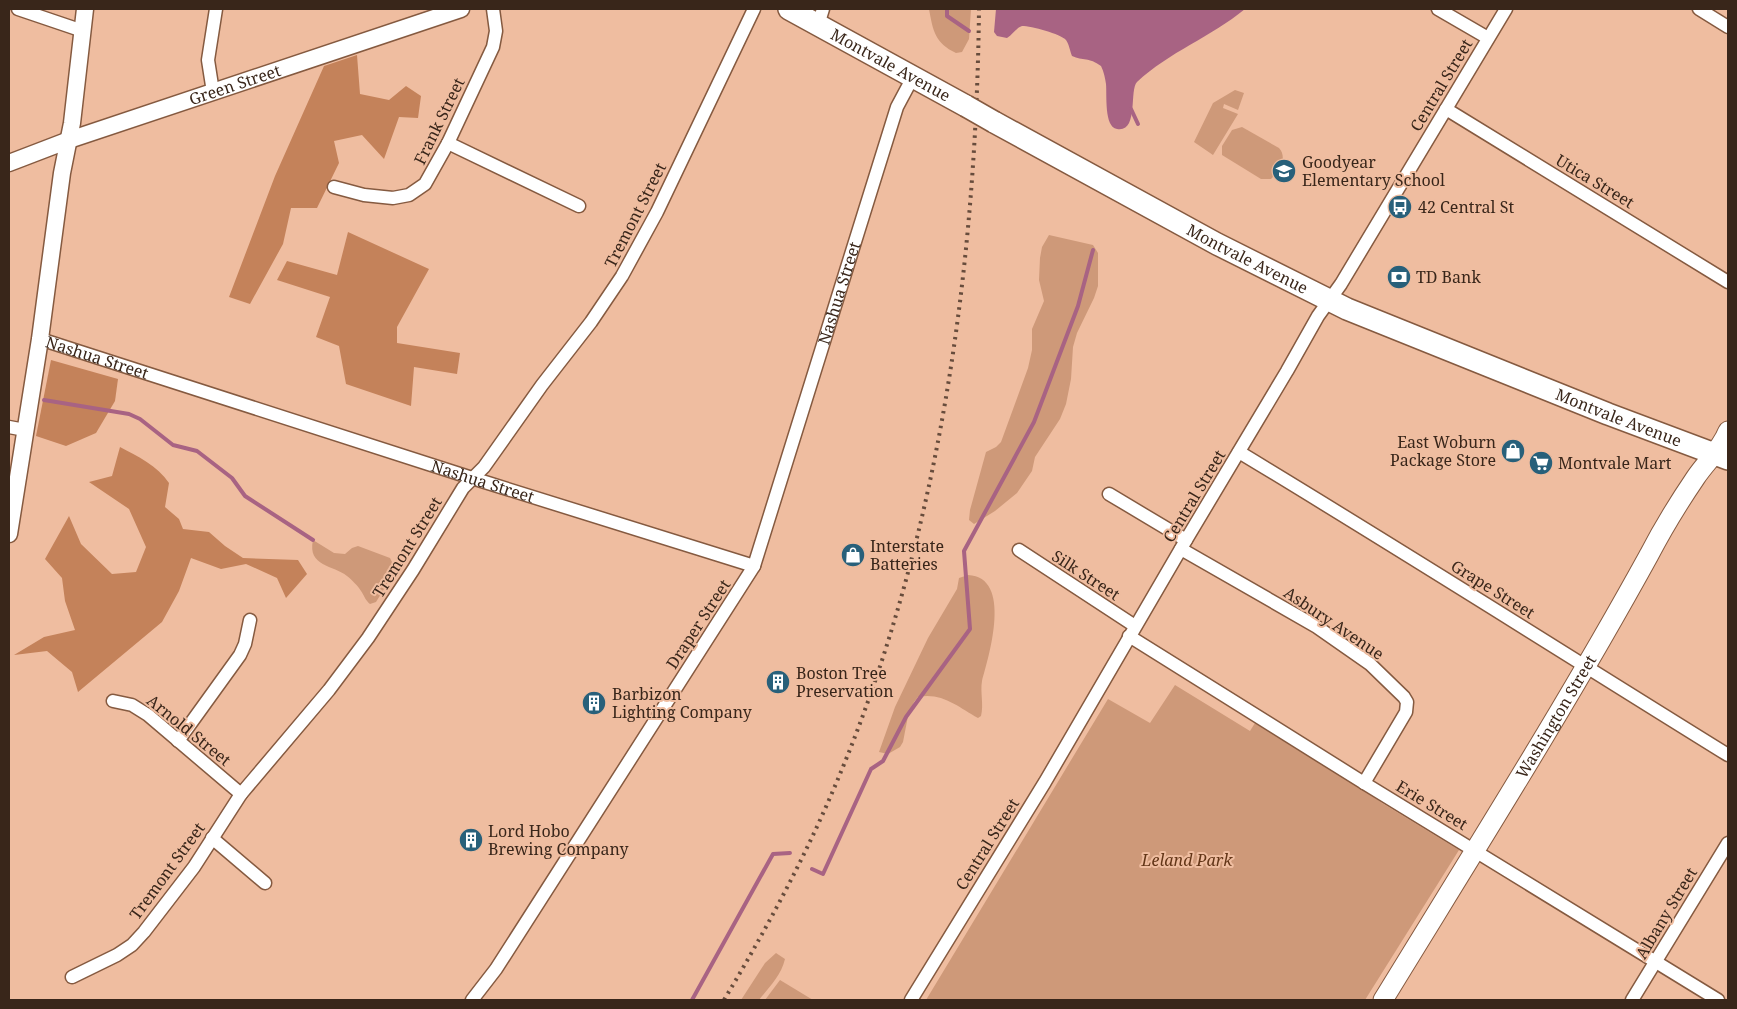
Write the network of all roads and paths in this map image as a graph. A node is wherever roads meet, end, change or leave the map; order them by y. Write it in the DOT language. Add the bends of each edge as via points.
graph roads {
  1 [pos="18,9"];
  2 [pos="85,9"];
  3 [pos="216,9"];
  4 [pos="461,9"];
  5 [pos="492,9"];
  6 [pos="754,9"];
  7 [pos="789,9"];
  8 [pos="1438,9"];
  9 [pos="1506,9"];
  10 [pos="1699,9"];
  11 [pos="820,17"];
  12 [pos="1728,27"];
  13 [pos="83,31"];
  14 [pos="1488,38"];
  15 [pos="913,77"];
  16 [pos="213,92"];
  17 [pos="1446,109"];
  18 [pos="69,140"];
  19 [pos="448,143"];
  20 [pos="9,163"];
  21 [pos="334,187"];
  22 [pos="579,206"];
  23 [pos="1728,282"];
  24 [pos="1329,300"];
  25 [pos="40,339"];
  26 [pos="9,427"];
  27 [pos="25,430"];
  28 [pos="1728,431"];
  29 [pos="1239,452"];
  30 [pos="1722,457"];
  31 [pos="472,478"];
  32 [pos="1109,494"];
  33 [pos="9,534"];
  34 [pos="1183,544"];
  35 [pos="1019,550"];
  36 [pos="754,566"];
  37 [pos="250,620"];
  38 [pos="1132,631"];
  39 [pos="1585,667"];
  40 [pos="113,701"];
  41 [pos="178,740"];
  42 [pos="1728,755"];
  43 [pos="1364,783"];
  44 [pos="241,794"];
  45 [pos="212,838"];
  46 [pos="1728,843"];
  47 [pos="1474,850"];
  48 [pos="266,883"];
  49 [pos="1655,962"];
  50 [pos="72,977"];
  51 [pos="472,1000"];
  52 [pos="911,1000"];
  53 [pos="1383,1000"];
  54 [pos="1632,1000"];
  55 [pos="1718,1000"];
  1 -- 13 [label="street"];
  2 -- 13 [label="street, Nashua Street"];
  3 -- 16 [label="street" via="208,60"];
  4 -- 16 [label="street, Green Street"];
  5 -- 19 [label="street, Frank Street" via="496,31 493,47"];
  6 -- 31 [label="street, Tremont Street" via="657,212 622,276 486,464"];
  7 -- 11 [label="main road, Montvale Avenue"];
  8 -- 14 [label="street"];
  9 -- 14 [label="street, Central Street"];
  10 -- 12 [label="street"];
  11 -- 15 [label="main road, Montvale Avenue"];
  13 -- 18 [label="street, Nashua Street"];
  14 -- 17 [label="street, Central Street"];
  15 -- 24 [label="main road, Montvale Avenue, bridge" via="1217,244"];
  15 -- 36 [label="street, Nashua Street" via="897,107"];
  16 -- 18 [label="street, Green Street"];
  17 -- 23 [label="street, Utica Street"];
  17 -- 24 [label="street, Central Street"];
  18 -- 20 [label="street, Green Street"];
  18 -- 25 [label="street, Nashua Street"];
  19 -- 21 [label="street, Frank Street" via="428,181 410,195 398,198 375,196"];
  19 -- 22 [label="street"];
  24 -- 29 [label="street, Central Street"];
  24 -- 30 [label="main road, Montvale Avenue" via="1434,345"];
  25 -- 27 [label="street"];
  25 -- 31 [label="street, Nashua Street"];
  26 -- 27 [label="street"];
  27 -- 33 [label="street"];
  28 -- 30 [label="main road, Washington Street"];
  29 -- 34 [label="street, Central Street"];
  29 -- 39 [label="street, Grape Street"];
  30 -- 39 [label="main road, Washington Street" via="1696,476"];
  31 -- 36 [label="street, Nashua Street"];
  31 -- 44 [label="street, Tremont Street" via="335,683"];
  32 -- 34 [label="street, Asbury Avenue"];
  34 -- 38 [label="street, Central Street"];
  34 -- 43 [label="street, Asbury Avenue" via="1317,627 1370,664 1404,696 1408,706 1406,712"];
  35 -- 38 [label="street, Silk Street"];
  36 -- 51 [label="street, Draper Street" via="501,961"];
  37 -- 41 [label="street" via="240,655"];
  38 -- 43 [label="street, Erie Street"];
  38 -- 52 [label="street, Central Street"];
  39 -- 42 [label="street, Grape Street"];
  39 -- 47 [label="main road, Washington Street"];
  40 -- 41 [label="street, Arnold Street" via="143,711"];
  41 -- 44 [label="street, Arnold Street"];
  43 -- 47 [label="street, Erie Street"];
  44 -- 45 [label="street, Tremont Street"];
  45 -- 48 [label="street"];
  45 -- 50 [label="street, Tremont Street" via="194,867 138,939 117,955"];
  46 -- 49 [label="street, Albany Street"];
  47 -- 49 [label="street, Erie Street"];
  47 -- 53 [label="main road, Washington Street"];
  49 -- 54 [label="street, Albany Street"];
  49 -- 55 [label="street, Erie Street"];
}
